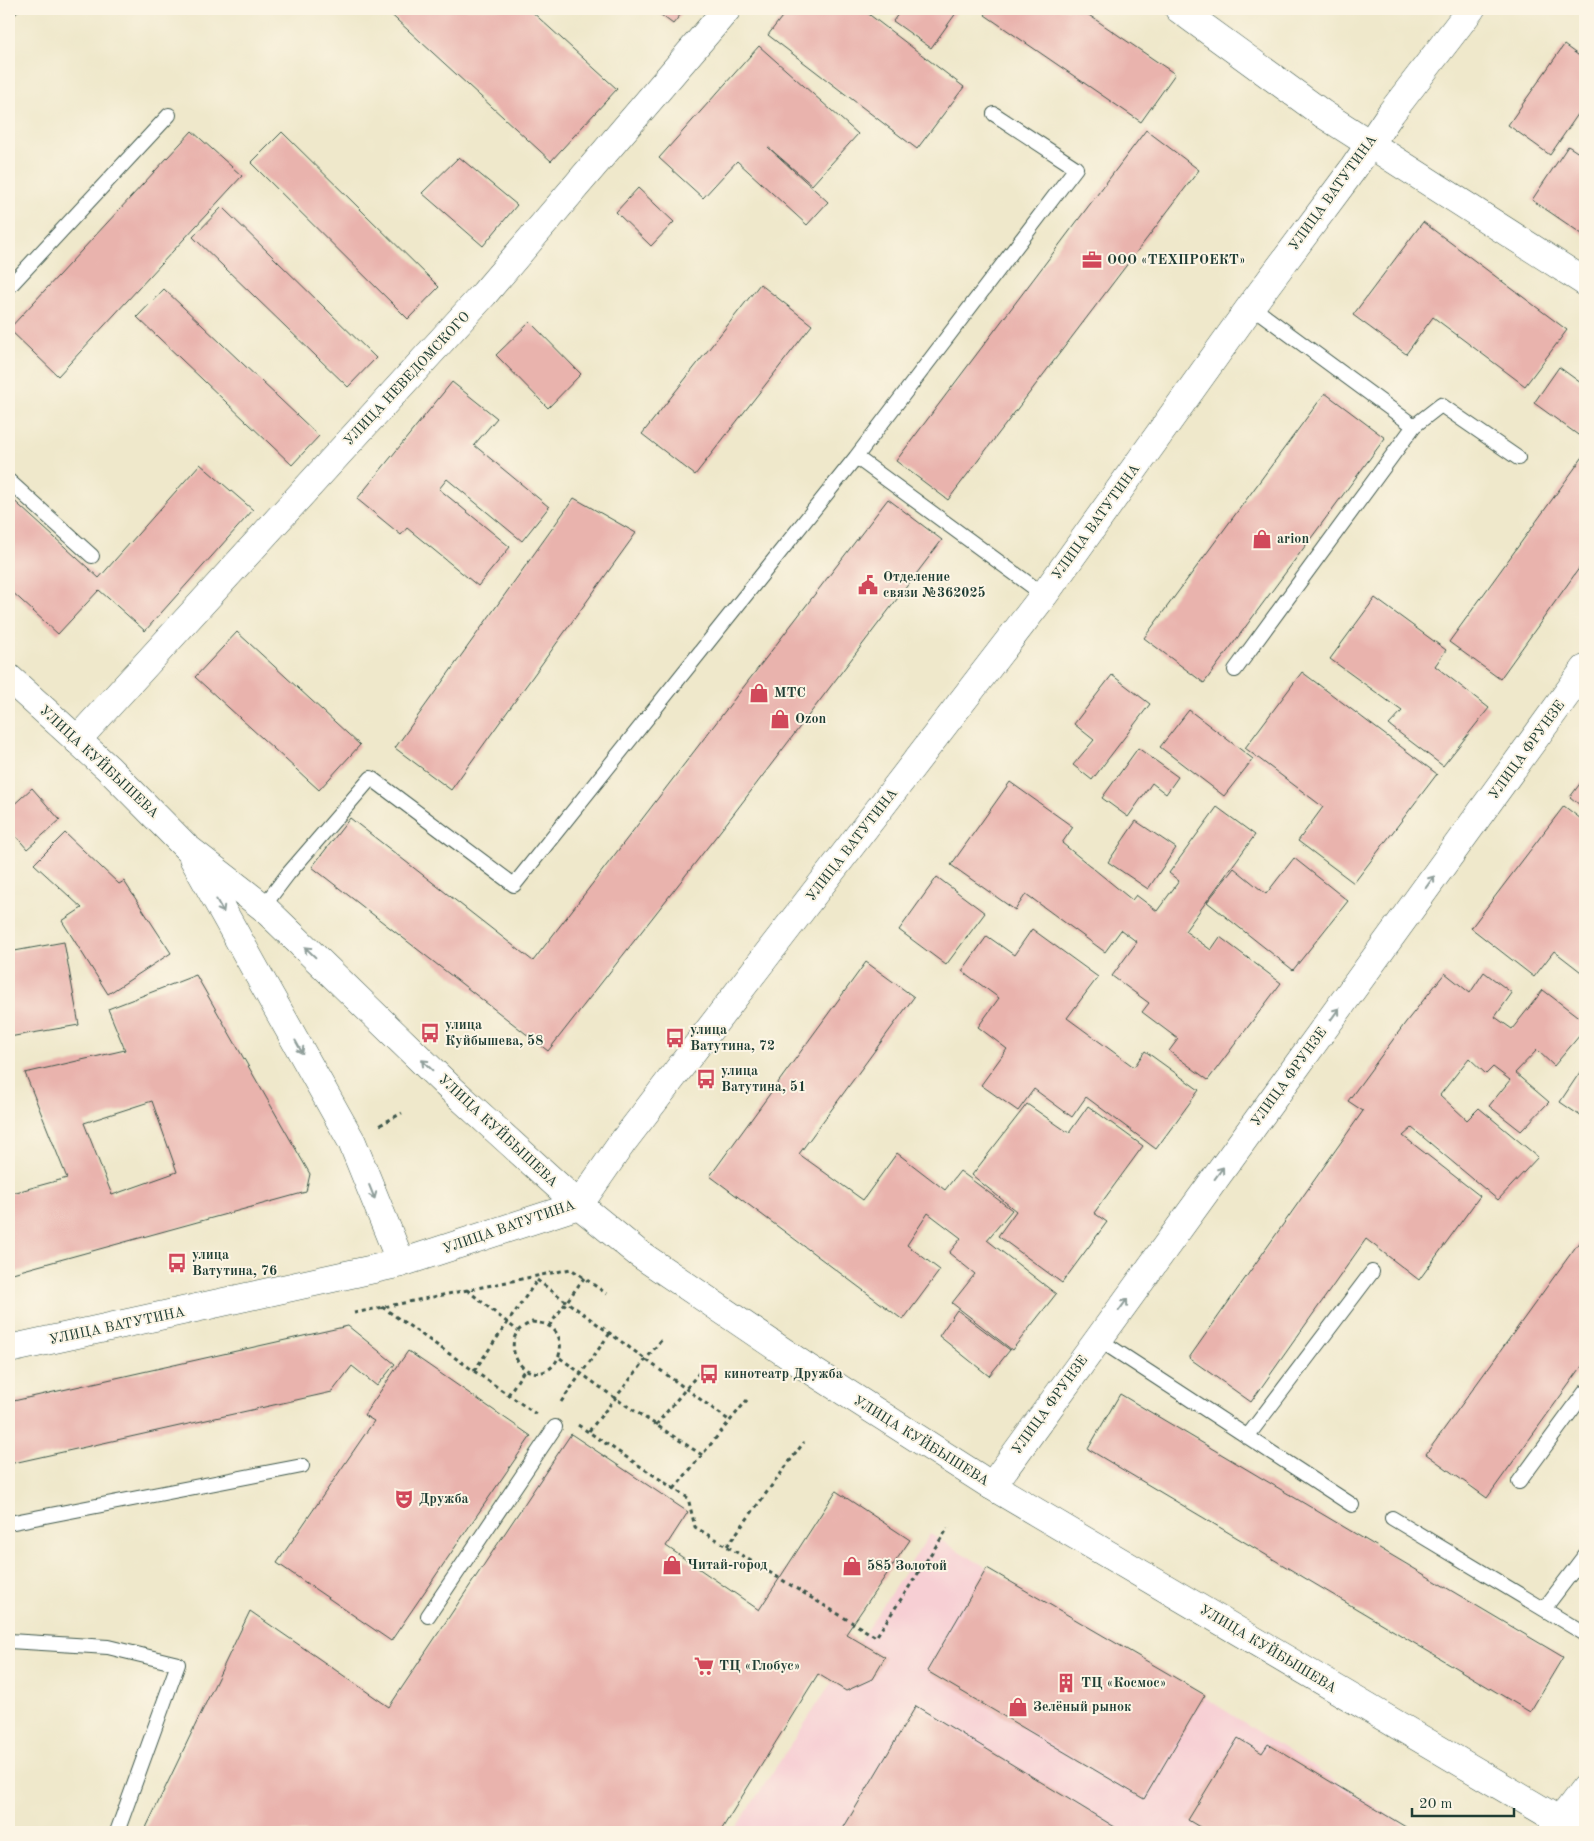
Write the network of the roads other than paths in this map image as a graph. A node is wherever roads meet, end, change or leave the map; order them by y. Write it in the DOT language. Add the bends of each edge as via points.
graph roads {
  1 [pos="727,9"];
  2 [pos="1179,9"];
  3 [pos="1471,9"];
  4 [pos="994,114"];
  5 [pos="168,115"];
  6 [pos="1370,144"];
  7 [pos="1585,282"];
  8 [pos="9,286"];
  9 [pos="1251,306"];
  10 [pos="1414,426"];
  11 [pos="856,457"];
  12 [pos="1518,458"];
  13 [pos="9,481"];
  14 [pos="92,556"];
  15 [pos="1044,595"];
  16 [pos="1585,669"];
  17 [pos="1234,670"];
  18 [pos="9,678"];
  19 [pos="76,740"];
  20 [pos="188,848"];
  21 [pos="263,907"];
  22 [pos="579,1205"];
  23 [pos="401,1263"];
  24 [pos="1372,1272"];
  25 [pos="1098,1339"];
  26 [pos="9,1349"];
  27 [pos="1585,1392"];
  28 [pos="551,1424"];
  29 [pos="1247,1437"];
  30 [pos="302,1466"];
  31 [pos="1519,1482"];
  32 [pos="992,1486"];
  33 [pos="1352,1505"];
  34 [pos="1392,1518"];
  35 [pos="9,1523"];
  36 [pos="1585,1555"];
  37 [pos="1544,1609"];
  38 [pos="428,1616"];
  39 [pos="1585,1634"];
  40 [pos="9,1641"];
  41 [pos="1585,1788"];
  42 [pos="1564,1828"];
  43 [pos="117,1832"];
  1 -- 19 [label="street, УЛИЦА НЕВЕДОМСКОГО" via="484,294"];
  2 -- 6 [label="street" via="1323,114"];
  3 -- 6 [label="street, УЛИЦА ВАТУТИНА"];
  4 -- 11 [label="lane" via="1076,168"];
  5 -- 8 [label="lane"];
  6 -- 7 [label="street"];
  6 -- 9 [label="street, УЛИЦА ВАТУТИНА"];
  9 -- 10 [label="lane"];
  9 -- 15 [label="street, УЛИЦА ВАТУТИНА"];
  10 -- 12 [label="lane" via="1441,405"];
  10 -- 17 [label="lane"];
  11 -- 15 [label="lane"];
  11 -- 21 [label="lane" via="514,885 371,778"];
  13 -- 14 [label="lane"];
  15 -- 22 [label="street, УЛИЦА ВАТУТИНА" via="622,1143"];
  25 -- 16 [label="street, УЛИЦА ФРУНЗЕ, one-way"];
  18 -- 19 [label="street, УЛИЦА КУЙБЫШЕВА"];
  19 -- 20 [label="street, УЛИЦА КУЙБЫШЕВА"];
  20 -- 21 [label="street, УЛИЦА КУЙБЫШЕВА"];
  20 -- 23 [label="street, УЛИЦА КУЙБЫШЕВА, one-way" via="352,1142"];
  22 -- 21 [label="street, УЛИЦА КУЙБЫШЕВА, one-way" via="448,1086"];
  22 -- 23 [label="street, УЛИЦА ВАТУТИНА"];
  22 -- 32 [label="street, УЛИЦА КУЙБЫШЕВА" via="646,1259 806,1367"];
  23 -- 26 [label="street, УЛИЦА ВАТУТИНА"];
  24 -- 29 [label="lane"];
  25 -- 29 [label="lane"];
  25 -- 32 [label="street, УЛИЦА ФРУНЗЕ"];
  27 -- 31 [label="lane"];
  28 -- 38 [label="lane"];
  29 -- 33 [label="lane"];
  30 -- 35 [label="lane"];
  32 -- 42 [label="street, УЛИЦА КУЙБЫШЕВА"];
  34 -- 37 [label="lane"];
  36 -- 37 [label="lane"];
  37 -- 39 [label="lane"];
  40 -- 43 [label="lane" via="108,1647 178,1664"];
  41 -- 42 [label="street"];
}
